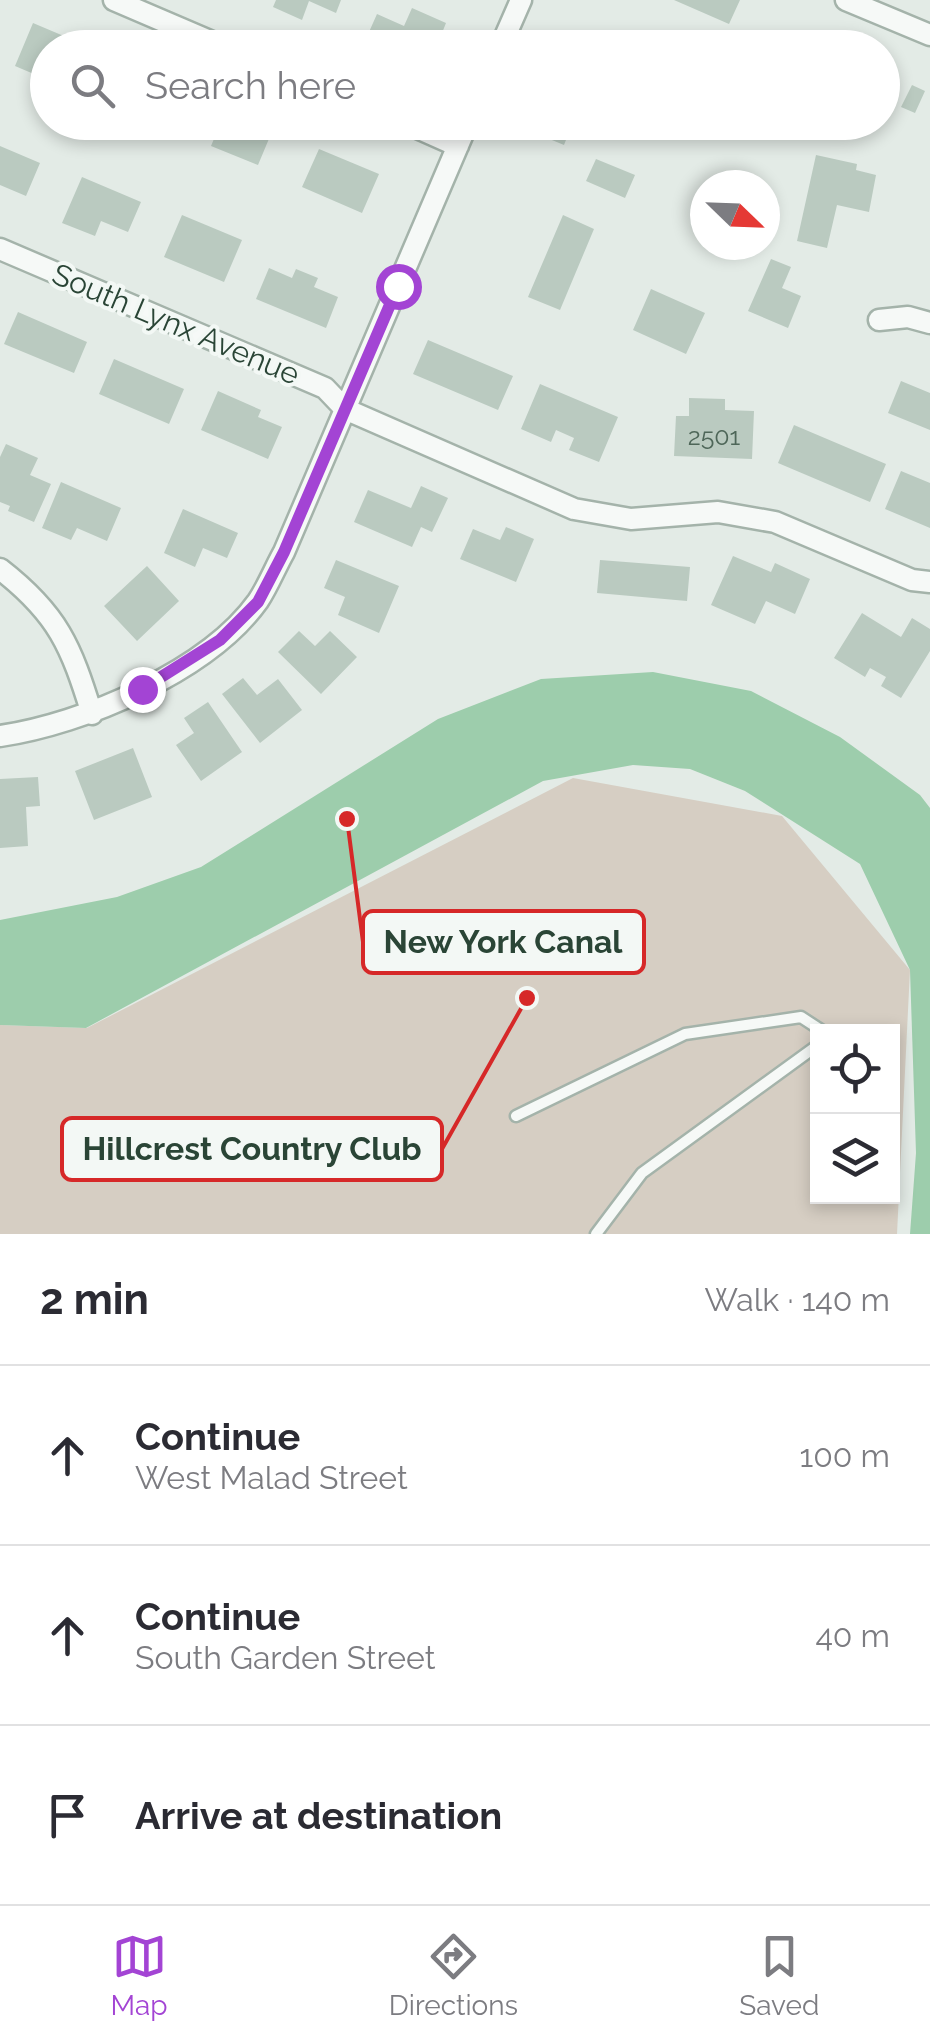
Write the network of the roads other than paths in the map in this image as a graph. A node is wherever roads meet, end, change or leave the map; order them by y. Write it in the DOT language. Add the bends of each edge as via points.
graph roads {
  1 [pos="114,0"];
  2 [pos="521,0"];
  3 [pos="846,0"];
  4 [pos="184,30"];
  5 [pos="508,30"];
  6 [pos="930,36"];
  7 [pos="444,140"];
  8 [pos="460,140"];
  9 [pos="458,146"];
  10 [pos="0,249"];
  11 [pos="878,320"];
  12 [pos="930,324"];
  13 [pos="345,409"];
  14 [pos="0,569"];
  15 [pos="930,582"];
  16 [pos="92,714"];
  17 [pos="0,736"];
  18 [pos="812,1024"];
  19 [pos="810,1050"];
  20 [pos="516,1116"];
  21 [pos="596,1234"];
  1 -- 4 [label="street"];
  2 -- 5 [label="street"];
  3 -- 6 [label="street"];
  7 -- 9 [label="street"];
  8 -- 9 [label="street"];
  9 -- 13 [label="street"];
  10 -- 13 [label="street, South Lynx Avenue" via="325,388"];
  11 -- 12 [label="street" via="908,317"];
  13 -- 15 [label="street, South Lynx Avenue" via="574,509 632,519 718,512 775,522"];
  13 -- 16 [label="street" via="258,602 220,640"];
  14 -- 16 [label="street" via="36,598 70,645"];
  16 -- 17 [label="street"];
  18 -- 20 [label="lane" via="801,1017 686,1034"];
  19 -- 21 [label="lane" via="642,1173"];
}
